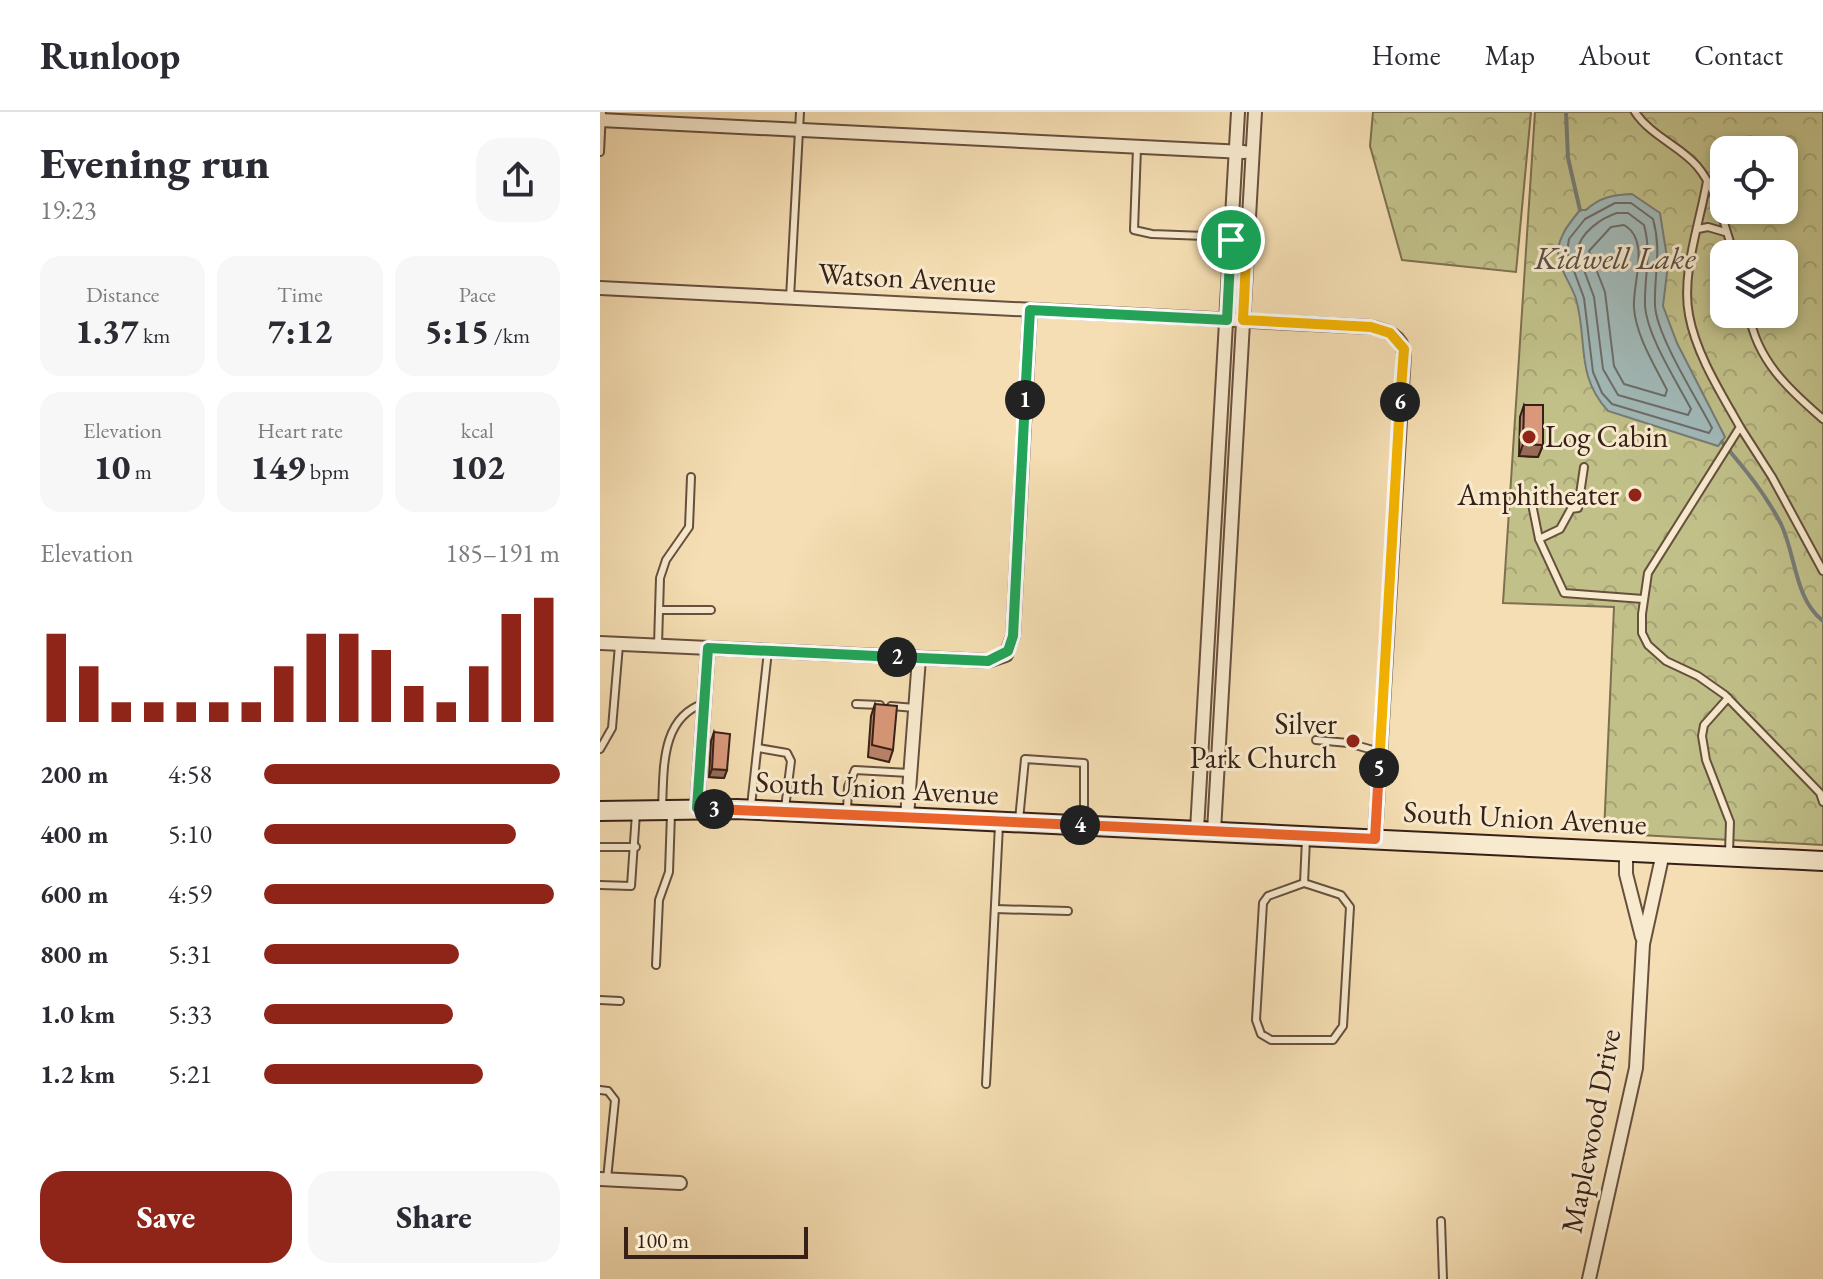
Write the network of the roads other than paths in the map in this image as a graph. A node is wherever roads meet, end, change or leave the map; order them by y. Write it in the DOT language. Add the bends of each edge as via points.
graph roads {
  1 [pos="800,112"];
  2 [pos="1238,112"];
  3 [pos="1255,112"];
  4 [pos="1635,112"];
  5 [pos="601,117"];
  6 [pos="798,130"];
  7 [pos="1137,147"];
  8 [pos="600,152"];
  9 [pos="1236,152"];
  10 [pos="1252,153"];
  11 [pos="1707,181"];
  12 [pos="1698,229"];
  13 [pos="1726,232"];
  14 [pos="1231,239"];
  15 [pos="1729,240"];
  16 [pos="1247,241"];
  17 [pos="600,288"];
  18 [pos="790,298"];
  19 [pos="1030,310"];
  20 [pos="1227,320"];
  21 [pos="1243,320"];
  22 [pos="1752,328"];
  23 [pos="1823,419"];
  24 [pos="1221,423"];
  25 [pos="1237,423"];
  26 [pos="1740,427"];
  27 [pos="1584,467"];
  28 [pos="691,477"];
  29 [pos="1532,504"];
  30 [pos="1215,519"];
  31 [pos="1231,520"];
  32 [pos="1539,539"];
  33 [pos="1823,571"];
  34 [pos="1643,599"];
  35 [pos="660,610"];
  36 [pos="711,610"];
  37 [pos="1209,617"];
  38 [pos="1226,618"];
  39 [pos="600,643"];
  40 [pos="619,644"];
  41 [pos="658,645"];
  42 [pos="708,648"];
  43 [pos="768,651"];
  44 [pos="919,658"];
  45 [pos="1728,698"];
  46 [pos="705,703"];
  47 [pos="856,704"];
  48 [pos="915,708"];
  49 [pos="1203,714"];
  50 [pos="1220,715"];
  51 [pos="1316,740"];
  52 [pos="758,748"];
  53 [pos="600,749"];
  54 [pos="1380,752"];
  55 [pos="910,773"];
  56 [pos="1823,802"];
  57 [pos="666,808"];
  58 [pos="697,808"];
  59 [pos="637,809"];
  60 [pos="750,810"];
  61 [pos="600,811"];
  62 [pos="785,811"];
  63 [pos="847,814"];
  64 [pos="907,817"];
  65 [pos="999,821"];
  66 [pos="1018,822"];
  67 [pos="1083,825"];
  68 [pos="1205,831"];
  69 [pos="1306,836"];
  70 [pos="1375,839"];
  71 [pos="600,847"];
  72 [pos="636,847"];
  73 [pos="1626,851"];
  74 [pos="1663,853"];
  75 [pos="1729,856"];
  76 [pos="1823,861"];
  77 [pos="1304,883"];
  78 [pos="600,885"];
  79 [pos="995,909"];
  80 [pos="1068,911"];
  81 [pos="1643,944"];
  82 [pos="656,965"];
  83 [pos="600,1000"];
  84 [pos="620,1001"];
  85 [pos="986,1084"];
  86 [pos="600,1090"];
  87 [pos="604,1179"];
  88 [pos="680,1183"];
  89 [pos="1441,1221"];
  90 [pos="1443,1279"];
  91 [pos="1589,1279"];
  1 -- 6 [label="lane"];
  2 -- 9 [label="street"];
  3 -- 10 [label="street"];
  4 -- 11 [label="lane"];
  5 -- 6 [label="street"];
  5 -- 8 [label="lane"];
  6 -- 7 [label="street"];
  6 -- 18 [label="lane"];
  7 -- 9 [label="street"];
  7 -- 14 [label="lane" via="1134,230"];
  9 -- 10 [label="street"];
  9 -- 14 [label="street"];
  10 -- 16 [label="street"];
  11 -- 12 [label="lane"];
  11 -- 13 [label="lane"];
  12 -- 13 [label="lane"];
  12 -- 26 [label="lane" via="1689,316"];
  13 -- 15 [label="lane"];
  14 -- 16 [label="street"];
  14 -- 20 [label="street"];
  16 -- 21 [label="street"];
  17 -- 18 [label="street, Watson Avenue"];
  18 -- 19 [label="street, Watson Avenue"];
  19 -- 20 [label="street, Watson Avenue"];
  19 -- 44 [label="street" via="1013,636 1006,655 988,661"];
  20 -- 21 [label="street, Watson Avenue"];
  20 -- 24 [label="street"];
  21 -- 25 [label="street"];
  21 -- 54 [label="street, Watson Avenue" via="1371,327 1400,340 1404,354"];
  22 -- 23 [label="lane" via="1761,355"];
  24 -- 25 [label="street"];
  24 -- 30 [label="street"];
  25 -- 31 [label="street"];
  26 -- 33 [label="lane"];
  26 -- 34 [label="lane" via="1648,573"];
  27 -- 32 [label="lane" via="1578,508 1571,509 1560,529"];
  28 -- 35 [label="lane" via="689,527 666,560"];
  29 -- 32 [label="lane"];
  30 -- 31 [label="street"];
  30 -- 37 [label="street"];
  31 -- 38 [label="street"];
  32 -- 34 [label="lane" via="1564,593"];
  34 -- 45 [label="lane" via="1642,633 1648,645"];
  35 -- 36 [label="lane"];
  35 -- 41 [label="lane"];
  37 -- 38 [label="street"];
  37 -- 49 [label="street"];
  38 -- 50 [label="street"];
  39 -- 40 [label="street"];
  40 -- 41 [label="street"];
  40 -- 53 [label="lane" via="612,728"];
  41 -- 42 [label="street"];
  42 -- 43 [label="street"];
  42 -- 46 [label="street"];
  43 -- 44 [label="street"];
  43 -- 52 [label="lane"];
  44 -- 48 [label="street"];
  45 -- 56 [label="lane"];
  45 -- 75 [label="lane" via="1704,725 1702,736 1730,822"];
  46 -- 57 [label="lane" via="675,720"];
  46 -- 58 [label="street"];
  47 -- 48 [label="lane"];
  48 -- 55 [label="street"];
  49 -- 50 [label="street"];
  49 -- 68 [label="street"];
  50 -- 68 [label="street"];
  51 -- 54 [label="lane"];
  52 -- 60 [label="lane"];
  52 -- 62 [label="lane" via="787,753 791,761"];
  54 -- 70 [label="street"];
  55 -- 63 [label="lane" via="855,770"];
  55 -- 64 [label="street"];
  57 -- 58 [label="main road, South Union Avenue"];
  57 -- 59 [label="main road, South Union Avenue"];
  57 -- 82 [label="lane" via="669,872 659,900"];
  58 -- 60 [label="main road, South Union Avenue"];
  59 -- 61 [label="main road, South Union Avenue"];
  59 -- 72 [label="lane"];
  60 -- 62 [label="main road, South Union Avenue"];
  62 -- 63 [label="main road, South Union Avenue"];
  63 -- 64 [label="main road, South Union Avenue"];
  64 -- 65 [label="main road, South Union Avenue"];
  65 -- 66 [label="main road, South Union Avenue"];
  65 -- 79 [label="lane"];
  66 -- 67 [label="main road, South Union Avenue"];
  66 -- 67 [label="lane" via="1022,761 1084,763"];
  67 -- 68 [label="main road, South Union Avenue"];
  68 -- 69 [label="main road, South Union Avenue"];
  69 -- 70 [label="main road, South Union Avenue"];
  69 -- 77 [label="lane"];
  70 -- 73 [label="main road, South Union Avenue"];
  71 -- 72 [label="lane"];
  72 -- 78 [label="lane" via="631,886"];
  73 -- 74 [label="main road, South Union Avenue"];
  73 -- 81 [label="street, Maplewood Drive" via="1626,874"];
  74 -- 75 [label="main road, South Union Avenue"];
  74 -- 81 [label="street, Maplewood Drive"];
  75 -- 76 [label="main road, South Union Avenue"];
  77 -- 77 [label="lane" via="1268,896 1263,903 1256,1020 1261,1034 1271,1040 1333,1040 1343,1026 1350,907 1341,895"];
  79 -- 80 [label="lane"];
  79 -- 85 [label="lane"];
  81 -- 91 [label="street, Maplewood Drive" via="1636,1068"];
  83 -- 84 [label="lane"];
  86 -- 87 [label="lane" via="615,1100"];
  87 -- 88 [label="street"];
  89 -- 90 [label="lane"];
}
